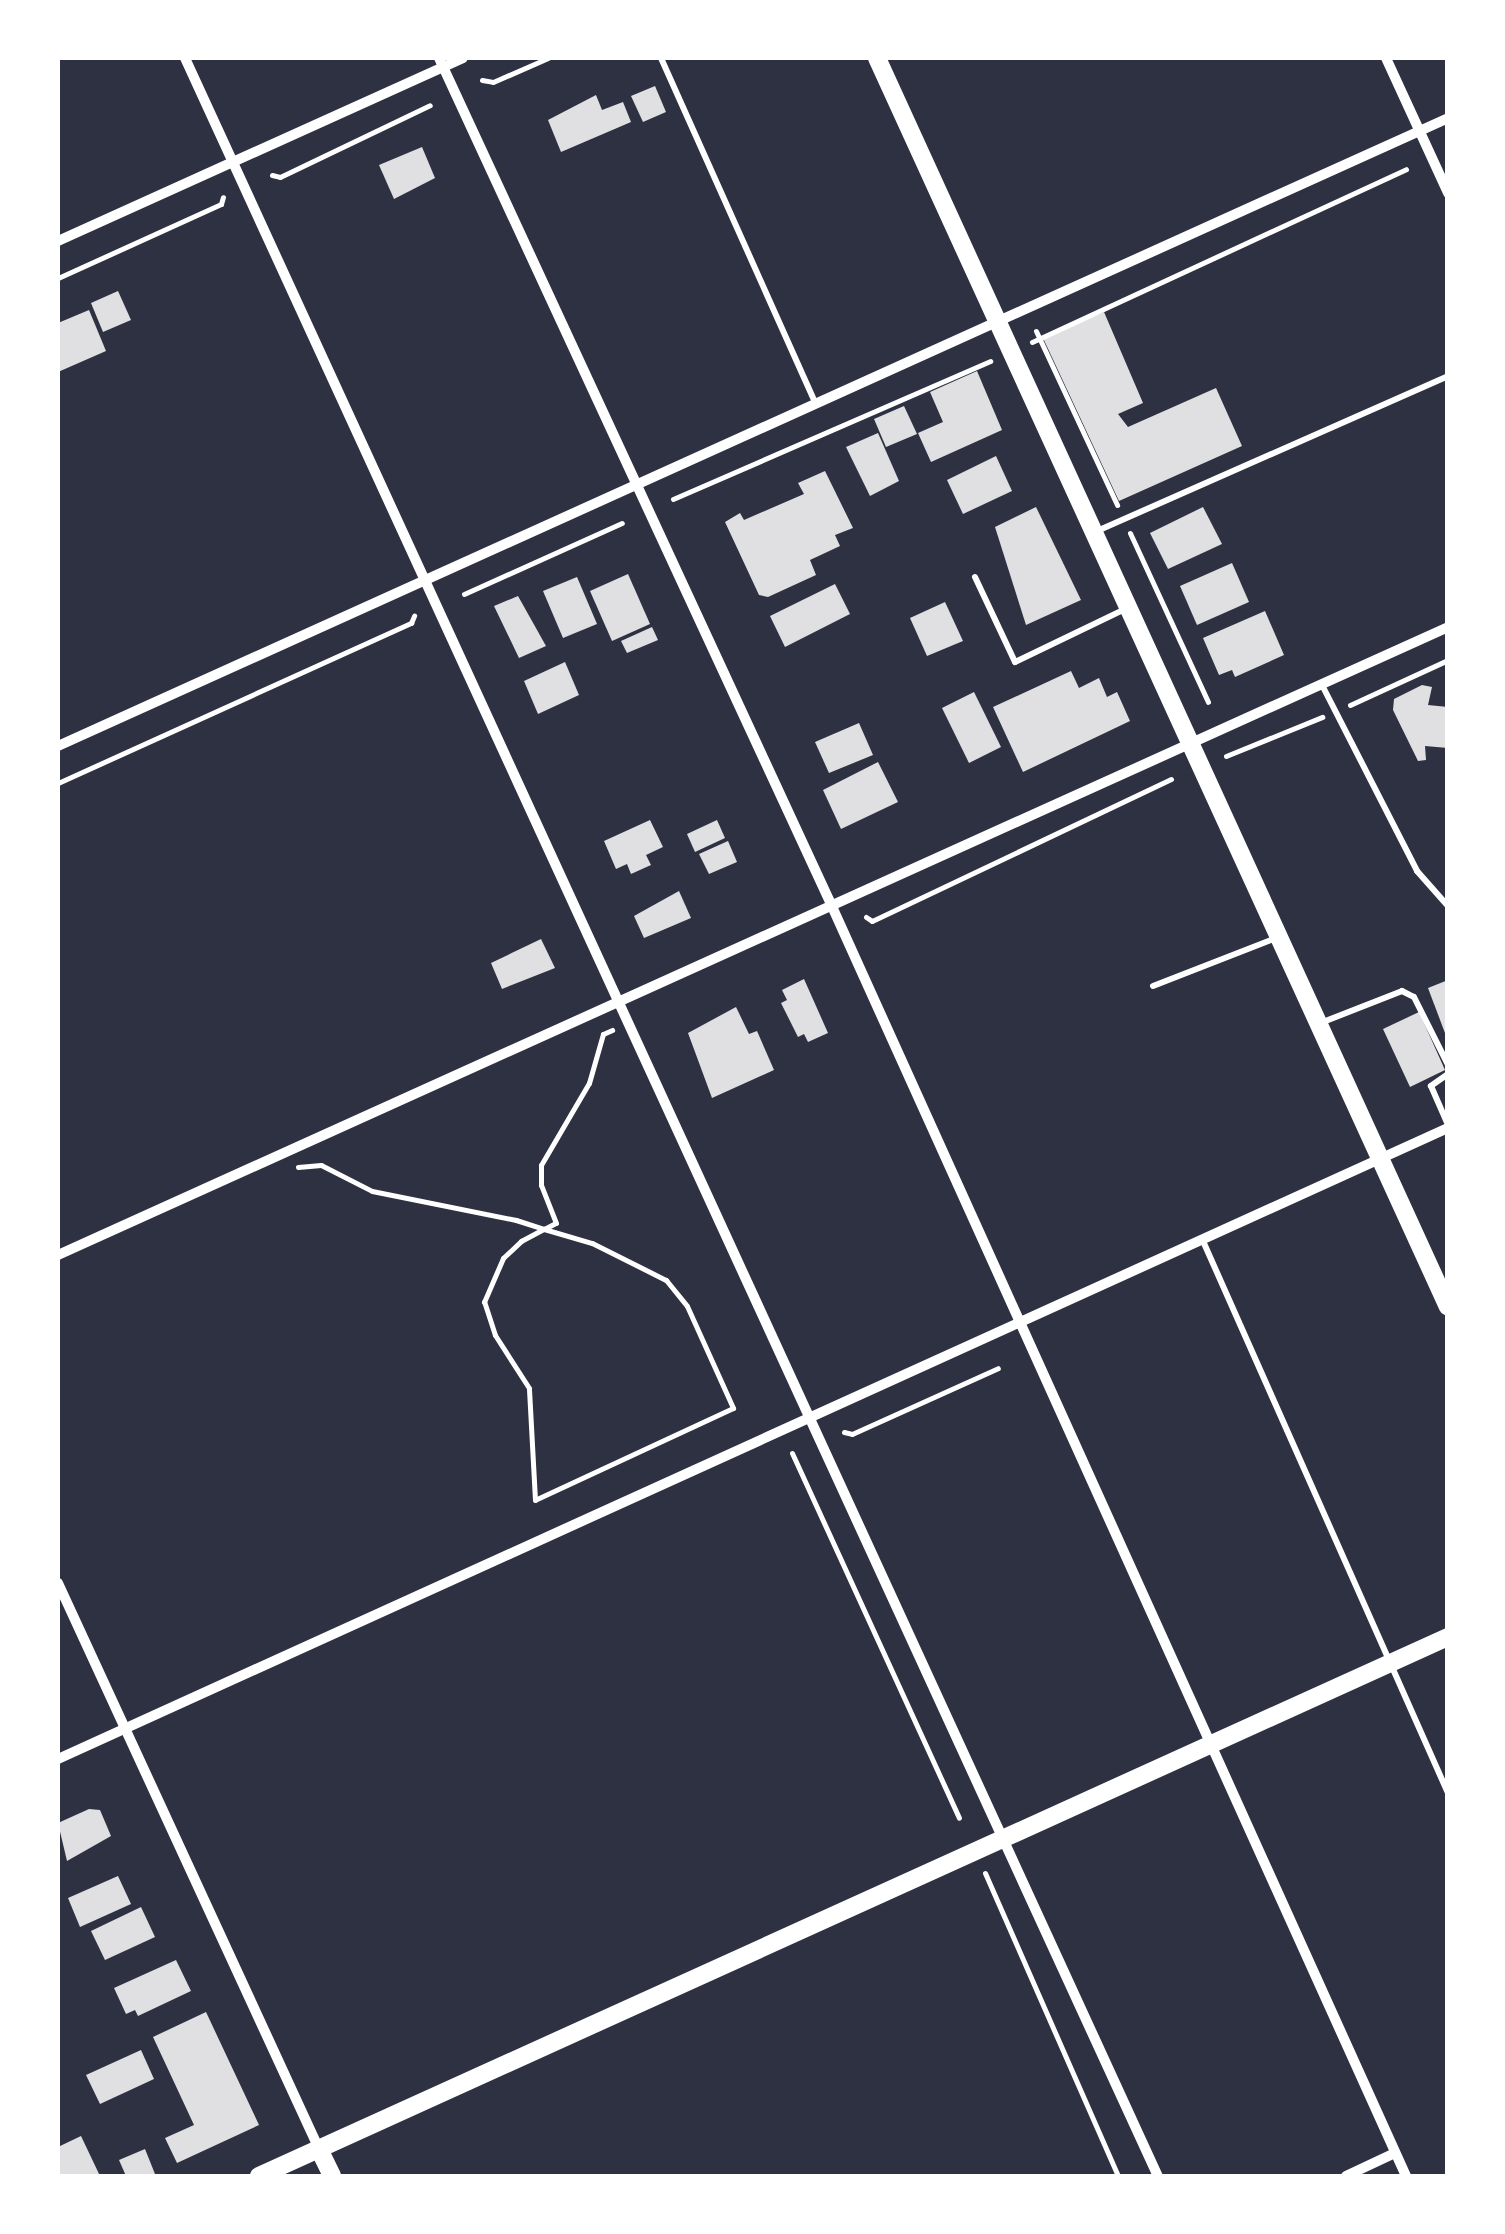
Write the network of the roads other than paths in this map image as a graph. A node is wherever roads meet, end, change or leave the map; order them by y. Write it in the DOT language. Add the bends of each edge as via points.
graph roads {
  1 [pos="185,58"];
  2 [pos="462,58"];
  3 [pos="660,58"];
  4 [pos="877,58"];
  5 [pos="1386,58"];
  6 [pos="441,62"];
  7 [pos="1448,118"];
  8 [pos="1419,131"];
  9 [pos="233,160"];
  10 [pos="1448,193"];
  11 [pos="58,241"];
  12 [pos="996,320"];
  13 [pos="1448,376"];
  14 [pos="816,404"];
  15 [pos="636,483"];
  16 [pos="1093,534"];
  17 [pos="425,577"];
  18 [pos="974,577"];
  19 [pos="1126,608"];
  20 [pos="1448,627"];
  21 [pos="1322,685"];
  22 [pos="1191,744"];
  23 [pos="58,746"];
  24 [pos="830,902"];
  25 [pos="1448,906"];
  26 [pos="1280,937"];
  27 [pos="1153,986"];
  28 [pos="618,999"];
  29 [pos="1320,1023"];
  30 [pos="1448,1064"];
  31 [pos="1448,1074"];
  32 [pos="1448,1126"];
  33 [pos="1382,1158"];
  34 [pos="1203,1242"];
  35 [pos="58,1255"];
  36 [pos="1448,1306"];
  37 [pos="1018,1324"];
  38 [pos="812,1420"];
  39 [pos="58,1583"];
  40 [pos="1448,1637"];
  41 [pos="1393,1662"];
  42 [pos="124,1730"];
  43 [pos="1213,1745"];
  44 [pos="58,1759"];
  45 [pos="1448,1794"];
  46 [pos="1004,1839"];
  47 [pos="319,2149"];
  48 [pos="1395,2152"];
  49 [pos="259,2176"];
  50 [pos="332,2176"];
  51 [pos="1158,2176"];
  52 [pos="1346,2176"];
  53 [pos="1406,2176"];
  1 -- 9 [label="street"];
  2 -- 6 [label="street"];
  3 -- 14 [label="lane"];
  4 -- 12 [label="main road"];
  5 -- 8 [label="street"];
  6 -- 9 [label="street"];
  6 -- 15 [label="street"];
  7 -- 8 [label="street"];
  8 -- 10 [label="street"];
  8 -- 12 [label="street"];
  9 -- 11 [label="street"];
  9 -- 17 [label="street"];
  12 -- 14 [label="street"];
  12 -- 16 [label="main road"];
  13 -- 16 [label="lane"];
  14 -- 15 [label="street"];
  15 -- 17 [label="street"];
  15 -- 24 [label="street"];
  16 -- 19 [label="main road"];
  17 -- 23 [label="street"];
  17 -- 28 [label="street"];
  18 -- 19 [label="lane" via="1015,662"];
  19 -- 22 [label="main road"];
  20 -- 21 [label="street"];
  21 -- 22 [label="street"];
  21 -- 25 [label="lane" via="1417,871"];
  22 -- 24 [label="street"];
  22 -- 26 [label="main road"];
  24 -- 28 [label="street"];
  24 -- 37 [label="street"];
  26 -- 27 [label="lane" via="1222,954"];
  26 -- 29 [label="main road"];
  28 -- 35 [label="street"];
  28 -- 38 [label="street"];
  29 -- 30 [label="lane" via="1402,991 1414,997"];
  29 -- 33 [label="main road"];
  31 -- 32 [label="lane" via="1432,1086"];
  32 -- 33 [label="street"];
  33 -- 34 [label="street"];
  33 -- 36 [label="main road"];
  34 -- 37 [label="street"];
  34 -- 41 [label="lane"];
  37 -- 38 [label="street"];
  37 -- 43 [label="street"];
  38 -- 42 [label="street"];
  38 -- 46 [label="street"];
  39 -- 42 [label="street"];
  40 -- 41 [label="main road"];
  41 -- 43 [label="main road"];
  41 -- 45 [label="lane"];
  42 -- 44 [label="street"];
  42 -- 47 [label="street"];
  43 -- 46 [label="main road"];
  43 -- 48 [label="street"];
  46 -- 47 [label="main road"];
  46 -- 51 [label="street"];
  47 -- 49 [label="main road"];
  47 -- 50 [label="main road"];
  48 -- 52 [label="street"];
  48 -- 53 [label="street"];
}
